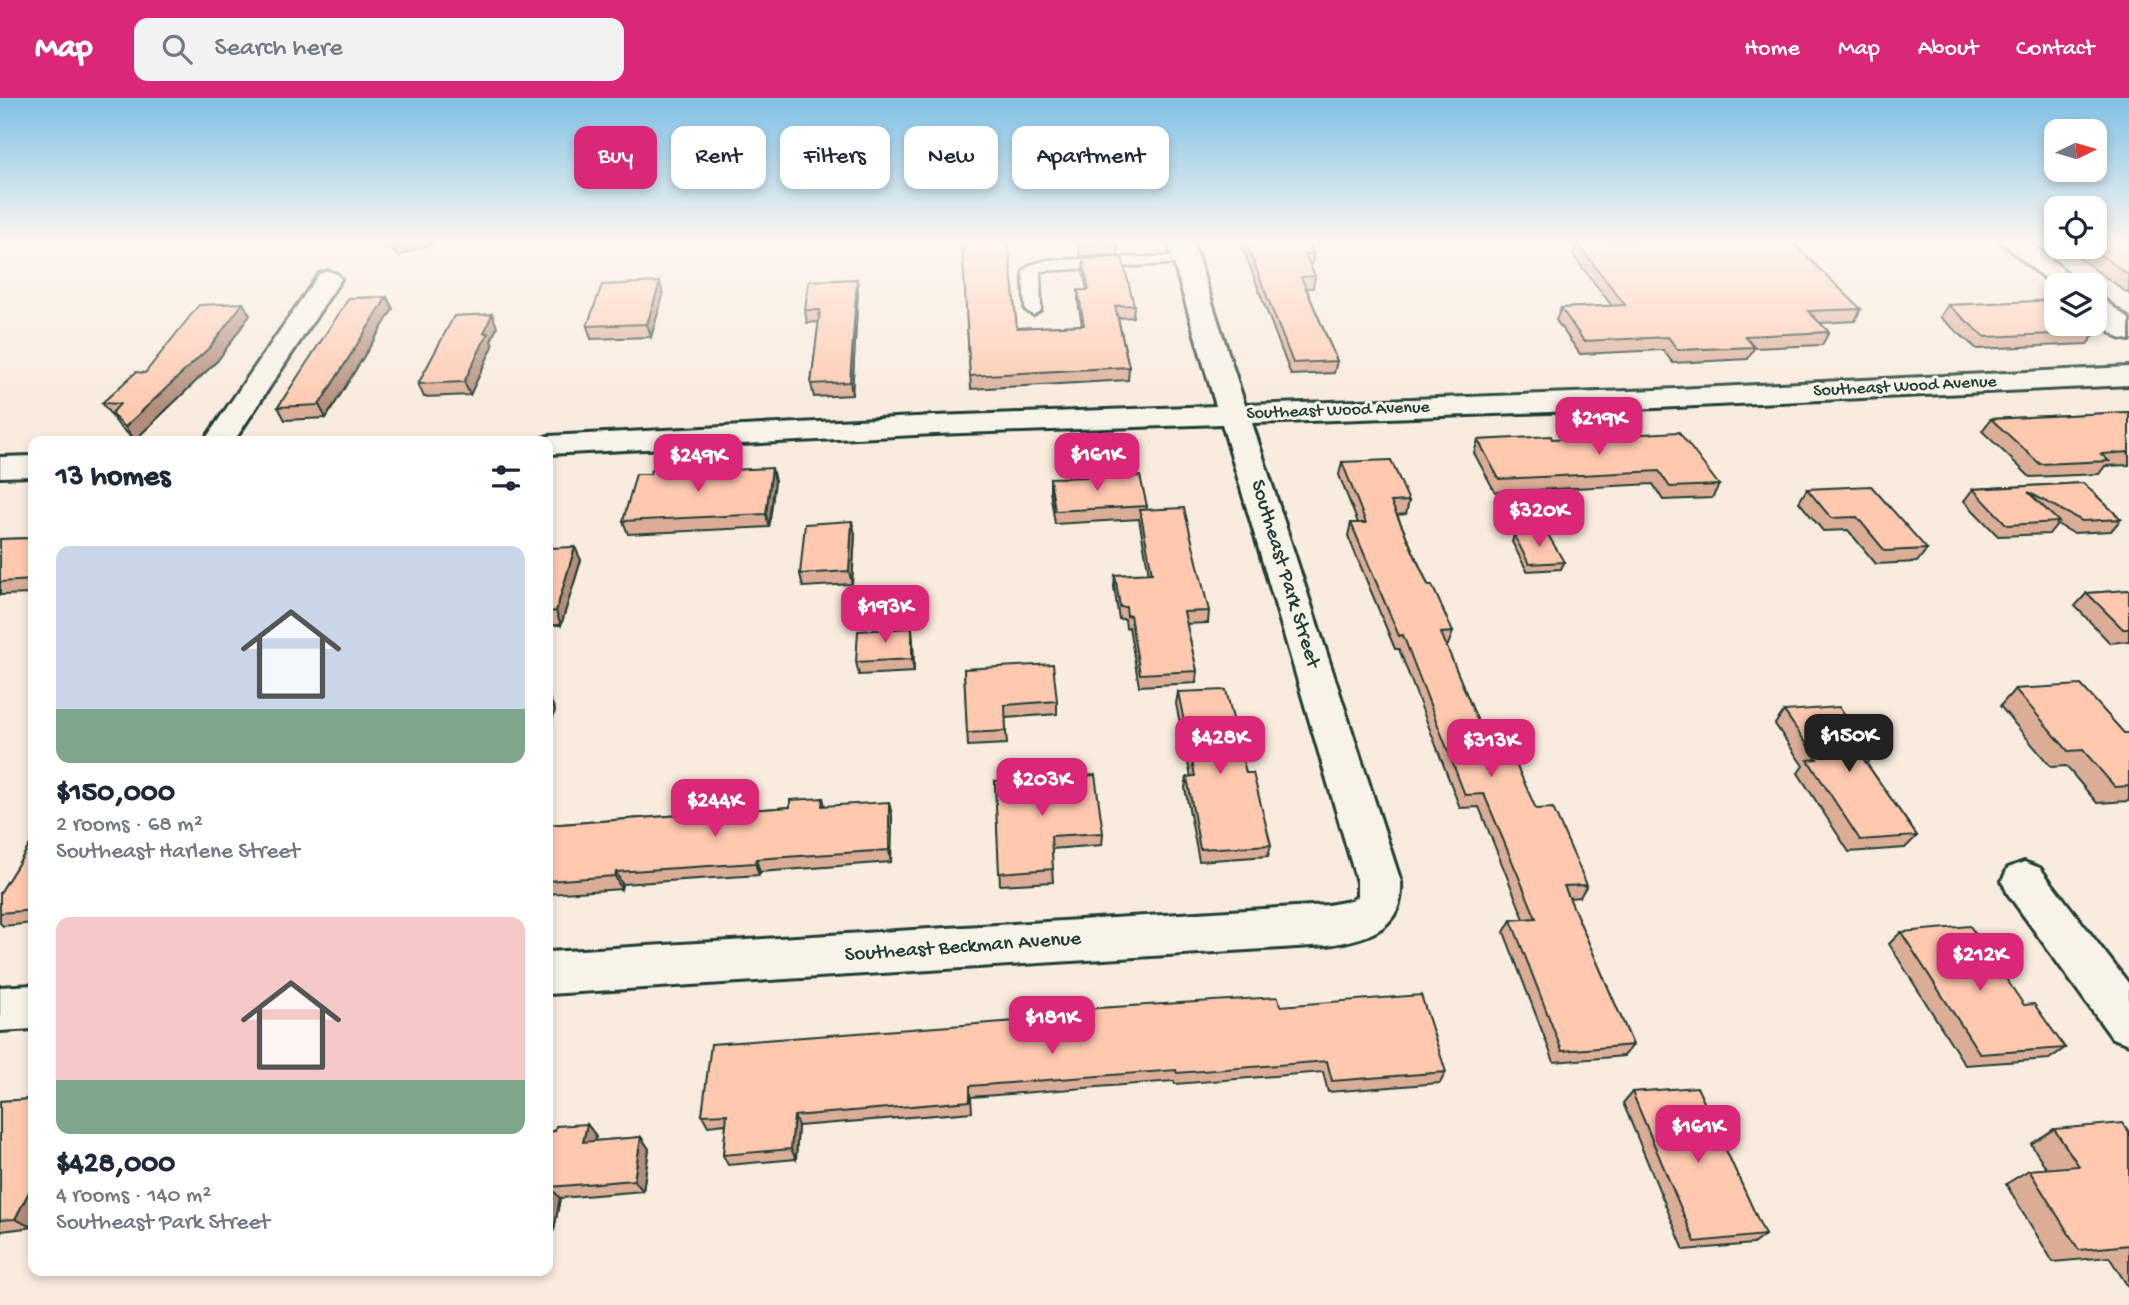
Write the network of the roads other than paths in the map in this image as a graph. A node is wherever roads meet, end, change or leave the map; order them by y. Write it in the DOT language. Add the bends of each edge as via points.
graph roads {
  1 [pos="316,296"];
  2 [pos="1032,296"];
  3 [pos="1196,296"];
  4 [pos="1033,310"];
  5 [pos="2107,315"];
  6 [pos="2129,332"];
  7 [pos="2129,376"];
  8 [pos="1233,414"];
  9 [pos="222,436"];
  10 [pos="553,445"];
  11 [pos="28,466"];
  12 [pos="0,467"];
  13 [pos="2024,881"];
  14 [pos="1374,909"];
  15 [pos="553,973"];
  16 [pos="28,1007"];
  17 [pos="0,1009"];
  18 [pos="2129,1022"];
  1 -- 9 [label="street"];
  2 -- 4 [label="lane"];
  3 -- 8 [label="street, Southeast Park Street"];
  5 -- 6 [label="street"];
  7 -- 8 [label="street, Southeast Wood Avenue"];
  8 -- 10 [label="street, Southeast Wood Avenue"];
  8 -- 14 [label="street, Southeast Park Street" via="1378,882 1381,893"];
  11 -- 12 [label="street"];
  13 -- 18 [label="street"];
  14 -- 15 [label="street, Southeast Beckman Avenue" via="1349,922 1328,925"];
  16 -- 17 [label="street"];
}
